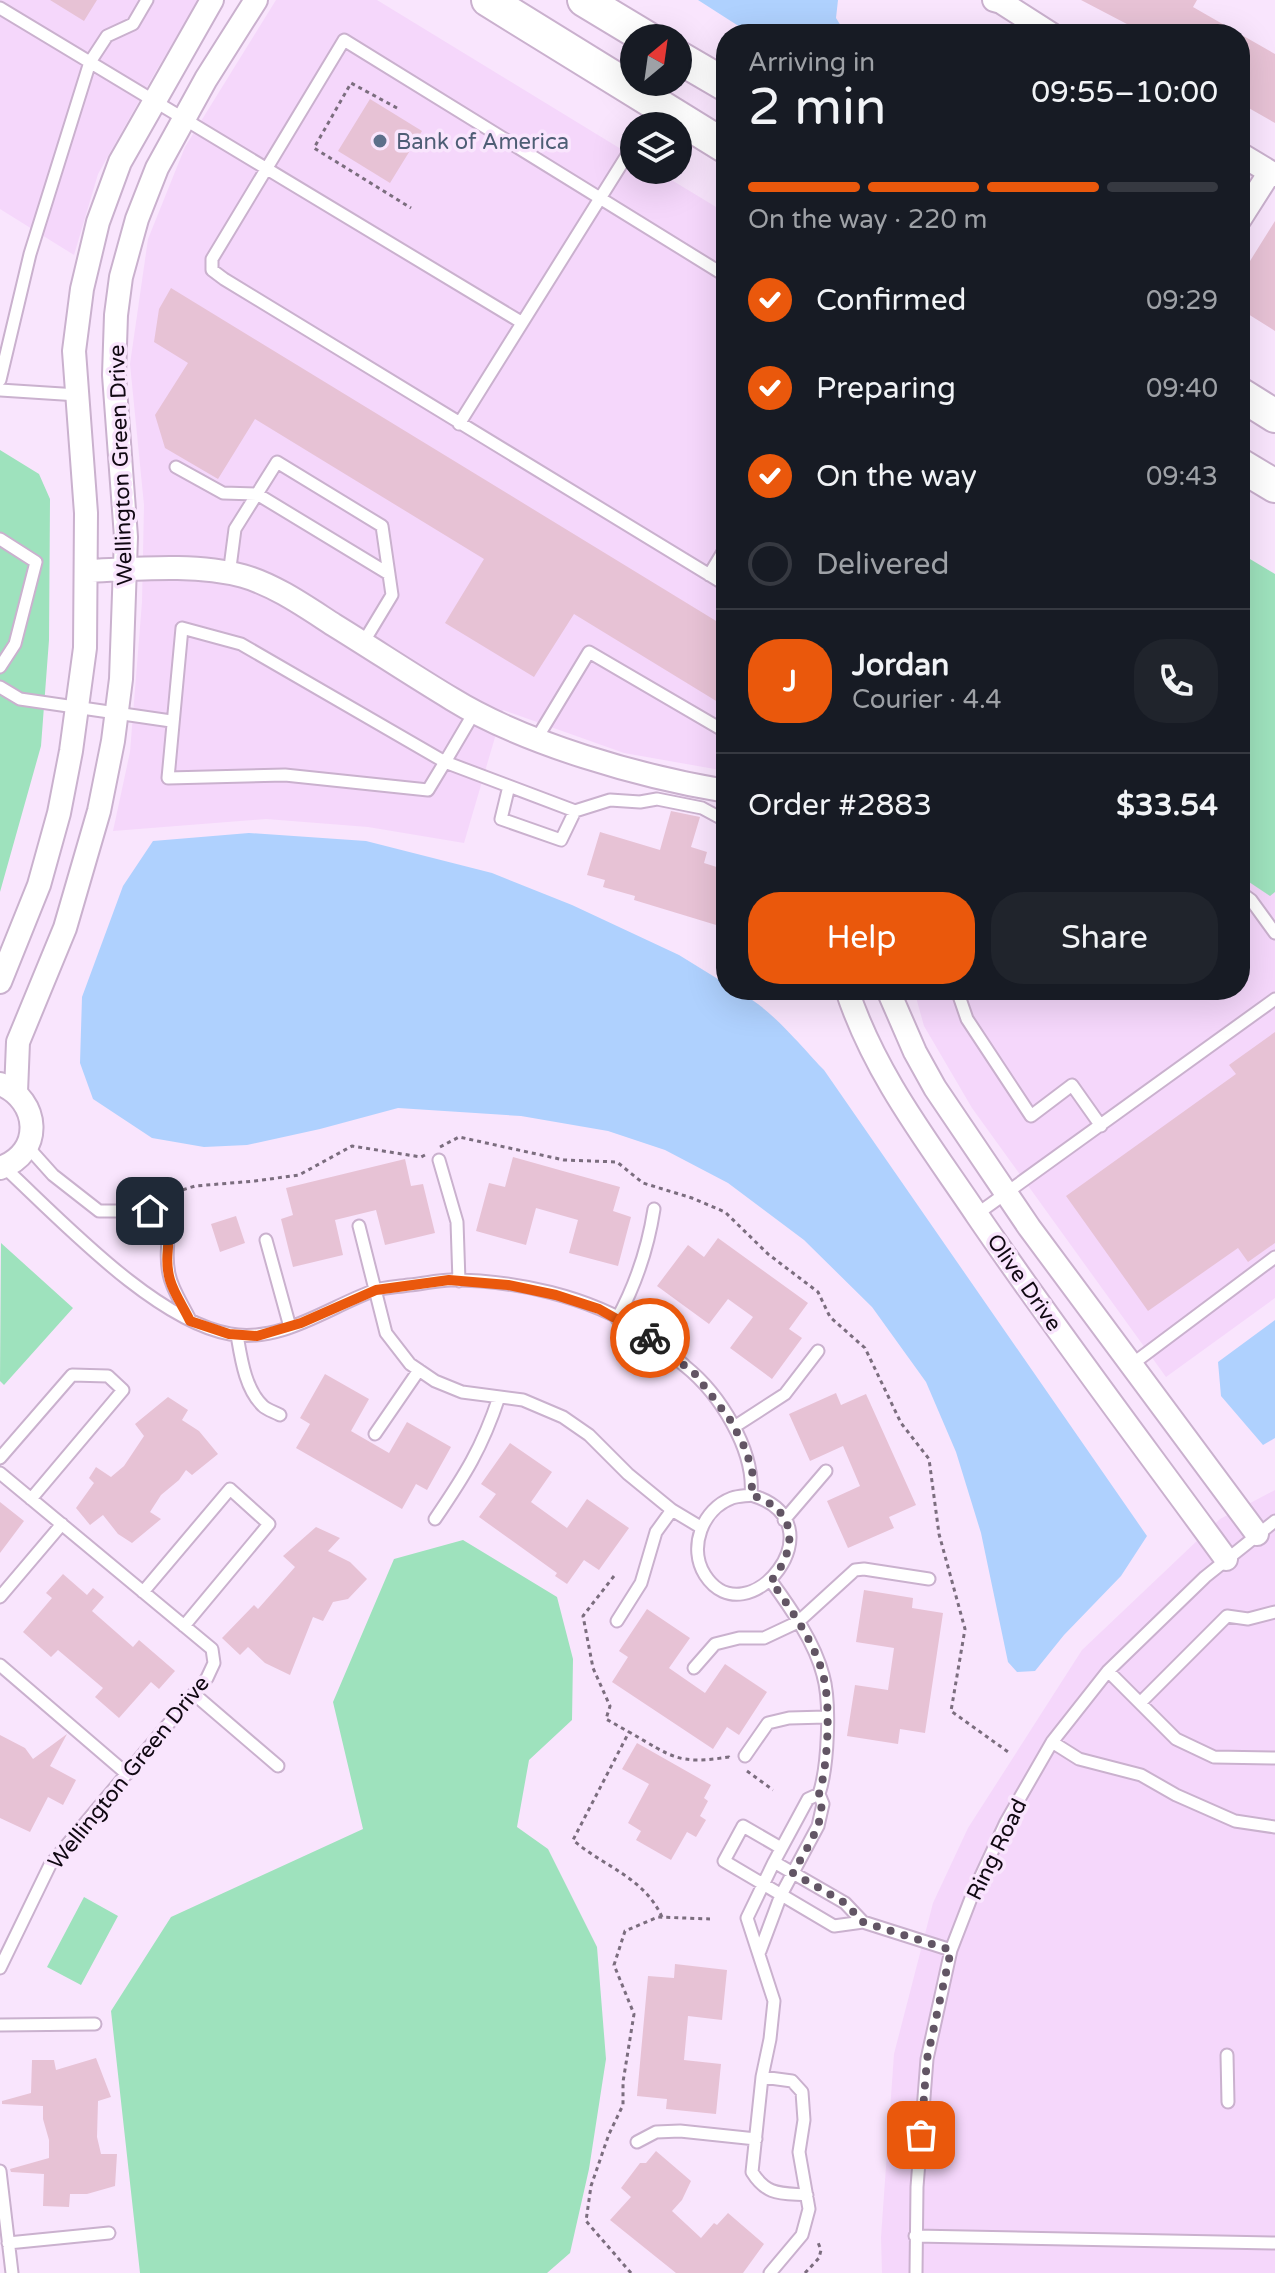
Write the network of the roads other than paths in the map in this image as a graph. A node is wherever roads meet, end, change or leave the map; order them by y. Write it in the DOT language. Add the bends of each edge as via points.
graph roads {
  1 [pos="147,0"];
  2 [pos="212,0"];
  3 [pos="256,0"];
  4 [pos="488,0"];
  5 [pos="584,0"];
  6 [pos="994,0"];
  7 [pos="0,8"];
  8 [pos="624,24"];
  9 [pos="1035,24"];
  10 [pos="90,62"];
  11 [pos="692,65"];
  12 [pos="716,79"];
  13 [pos="153,101"];
  14 [pos="646,112"];
  15 [pos="184,119"];
  16 [pos="692,133"];
  17 [pos="716,143"];
  18 [pos="1250,160"];
  19 [pos="620,166"];
  20 [pos="267,168"];
  21 [pos="1272,174"];
  22 [pos="599,198"];
  23 [pos="1250,205"];
  24 [pos="716,270"];
  25 [pos="521,322"];
  26 [pos="0,380"];
  27 [pos="0,390"];
  28 [pos="115,393"];
  29 [pos="78,395"];
  30 [pos="1250,400"];
  31 [pos="1275,416"];
  32 [pos="459,424"];
  33 [pos="176,467"];
  34 [pos="1250,471"];
  35 [pos="1275,486"];
  36 [pos="257,494"];
  37 [pos="0,539"];
  38 [pos="716,563"];
  39 [pos="126,570"];
  40 [pos="87,571"];
  41 [pos="389,574"];
  42 [pos="229,575"];
  43 [pos="709,575"];
  44 [pos="716,579"];
  45 [pos="363,643"];
  46 [pos="0,667"];
  47 [pos="0,687"];
  48 [pos="77,707"];
  49 [pos="475,711"];
  50 [pos="117,713"];
  51 [pos="171,721"];
  52 [pos="716,726"];
  53 [pos="537,738"];
  54 [pos="445,762"];
  55 [pos="509,786"];
  56 [pos="716,789"];
  57 [pos="575,811"];
  58 [pos="716,816"];
  59 [pos="1250,899"];
  60 [pos="1271,920"];
  61 [pos="1275,933"];
  62 [pos="0,982"];
  63 [pos="1275,999"];
  64 [pos="851,1000"];
  65 [pos="892,1000"];
  66 [pos="960,1000"];
  67 [pos="8,1088"];
  68 [pos="1101,1126"];
  69 [pos="27,1146"];
  70 [pos="439,1160"];
  71 [pos="2,1167"];
  72 [pos="1008,1193"];
  73 [pos="654,1209"];
  74 [pos="977,1214"];
  75 [pos="359,1226"];
  76 [pos="266,1240"];
  77 [pos="1275,1257"];
  78 [pos="459,1281"];
  79 [pos="376,1290"];
  80 [pos="617,1319"];
  81 [pos="190,1321"];
  82 [pos="290,1327"];
  83 [pos="237,1335"];
  84 [pos="818,1351"];
  85 [pos="1131,1365"];
  86 [pos="419,1370"];
  87 [pos="499,1397"];
  88 [pos="280,1415"];
  89 [pos="734,1427"];
  90 [pos="375,1434"];
  91 [pos="0,1458"];
  92 [pos="826,1471"];
  93 [pos="0,1473"];
  94 [pos="751,1495"];
  95 [pos="31,1499"];
  96 [pos="672,1510"];
  97 [pos="435,1519"];
  98 [pos="784,1520"];
  99 [pos="62,1524"];
  100 [pos="702,1528"];
  101 [pos="1266,1528"];
  102 [pos="1226,1559"];
  103 [pos="929,1579"];
  104 [pos="771,1581"];
  105 [pos="143,1592"];
  106 [pos="0,1597"];
  107 [pos="1275,1612"];
  108 [pos="617,1621"];
  109 [pos="798,1622"];
  110 [pos="184,1626"];
  111 [pos="0,1665"];
  112 [pos="694,1668"];
  113 [pos="1108,1671"];
  114 [pos="194,1694"];
  115 [pos="1140,1703"];
  116 [pos="826,1717"];
  117 [pos="1052,1742"];
  118 [pos="745,1756"];
  119 [pos="1275,1758"];
  120 [pos="278,1766"];
  121 [pos="127,1774"];
  122 [pos="819,1794"];
  123 [pos="1275,1827"];
  124 [pos="781,1848"];
  125 [pos="774,1862"];
  126 [pos="793,1873"];
  127 [pos="763,1885"];
  128 [pos="781,1895"];
  129 [pos="863,1922"];
  130 [pos="0,1933"];
  131 [pos="12,1939"];
  132 [pos="951,1950"];
  133 [pos="760,1951"];
  134 [pos="0,1968"];
  135 [pos="95,2024"];
  136 [pos="0,2025"];
  137 [pos="1227,2055"];
  138 [pos="762,2077"];
  139 [pos="1228,2102"];
  140 [pos="756,2139"];
  141 [pos="637,2142"];
  142 [pos="0,2171"];
  143 [pos="807,2195"];
  144 [pos="109,2233"];
  145 [pos="915,2236"];
  146 [pos="8,2243"];
  147 [pos="1275,2243"];
  148 [pos="12,2273"];
  149 [pos="770,2273"];
  150 [pos="916,2273"];
  1 -- 10 [label="lane" via="133,24 107,36"];
  2 -- 13 [label="street, Wellington Green Drive"];
  3 -- 15 [label="street, Wellington Green Drive"];
  4 -- 14 [label="main road"];
  5 -- 8 [label="main road"];
  6 -- 9 [label="street"];
  7 -- 10 [label="lane"];
  10 -- 13 [label="lane"];
  10 -- 26 [label="lane" via="30,254"];
  11 -- 12 [label="main road"];
  13 -- 15 [label="lane"];
  13 -- 29 [label="street, Wellington Green Drive" via="120,162 98,222 74,351"];
  15 -- 20 [label="lane"];
  15 -- 28 [label="street, Wellington Green Drive" via="157,168 121,277"];
  16 -- 17 [label="main road"];
  18 -- 21 [label="street"];
  19 -- 22 [label="lane"];
  20 -- 22 [label="lane" via="344,40"];
  20 -- 25 [label="lane"];
  20 -- 32 [label="lane" via="212,259 212,270"];
  21 -- 23 [label="street"];
  22 -- 24 [label="lane"];
  22 -- 25 [label="lane"];
  25 -- 32 [label="lane"];
  27 -- 29 [label="lane"];
  28 -- 29 [label="street"];
  28 -- 39 [label="street, Wellington Green Drive"];
  29 -- 40 [label="street, Wellington Green Drive"];
  30 -- 31 [label="main road"];
  32 -- 43 [label="lane"];
  33 -- 36 [label="lane" via="223,493"];
  34 -- 35 [label="main road"];
  36 -- 41 [label="lane"];
  36 -- 41 [label="lane" via="277,462 317,486 382,526"];
  36 -- 42 [label="lane" via="235,529"];
  37 -- 46 [label="lane" via="36,562 15,644"];
  38 -- 43 [label="lane"];
  39 -- 40 [label="street"];
  39 -- 42 [label="street" via="181,568"];
  39 -- 50 [label="street, Wellington Green Drive"];
  40 -- 48 [label="street, Wellington Green Drive"];
  41 -- 45 [label="lane" via="392,595"];
  42 -- 45 [label="street" via="273,589"];
  43 -- 44 [label="lane"];
  45 -- 49 [label="street"];
  47 -- 48 [label="lane" via="20,699"];
  48 -- 50 [label="lane"];
  48 -- 62 [label="street, Wellington Green Drive" via="39,885"];
  49 -- 53 [label="street"];
  49 -- 54 [label="lane"];
  50 -- 51 [label="lane"];
  50 -- 67 [label="street, Wellington Green Drive" via="82,873 18,1042"];
  51 -- 54 [label="lane" via="168,778 285,775 428,790"];
  51 -- 54 [label="lane" via="182,628 241,644"];
  52 -- 53 [label="lane" via="589,652"];
  53 -- 56 [label="street" via="627,769"];
  54 -- 55 [label="lane"];
  55 -- 57 [label="lane"];
  55 -- 57 [label="lane" via="501,819 561,840"];
  57 -- 58 [label="lane" via="610,800 657,799"];
  59 -- 60 [label="lane"];
  60 -- 61 [label="lane"];
  63 -- 68 [label="lane"];
  64 -- 74 [label="street, Olive Drive" via="903,1108"];
  65 -- 72 [label="street, Olive Drive" via="935,1088"];
  66 -- 68 [label="lane" via="967,1019 1031,1116 1072,1085"];
  67 -- 69 [label="street" via="26,1103 31,1118"];
  68 -- 72 [label="lane"];
  69 -- 71 [label="street"];
  69 -- 81 [label="lane" via="53,1175 99,1211 150,1211 165,1225 171,1285"];
  70 -- 78 [label="lane" via="457,1222"];
  71 -- 81 [label="lane" via="136,1287"];
  72 -- 74 [label="lane"];
  72 -- 85 [label="street, Olive Drive"];
  73 -- 80 [label="lane" via="648,1246"];
  74 -- 102 [label="street, Olive Drive"];
  75 -- 79 [label="lane"];
  76 -- 82 [label="lane"];
  77 -- 85 [label="lane"];
  78 -- 79 [label="lane"];
  78 -- 80 [label="lane" via="556,1295"];
  79 -- 82 [label="lane"];
  79 -- 86 [label="lane" via="386,1333"];
  80 -- 89 [label="lane" via="642,1331 695,1374"];
  81 -- 83 [label="lane"];
  82 -- 83 [label="lane"];
  83 -- 88 [label="lane" via="241,1364 253,1389 264,1407"];
  84 -- 89 [label="lane" via="785,1394"];
  85 -- 101 [label="street, Olive Drive"];
  86 -- 87 [label="lane" via="462,1392"];
  86 -- 90 [label="lane"];
  87 -- 96 [label="lane" via="523,1400 563,1417"];
  87 -- 97 [label="lane" via="472,1465"];
  89 -- 94 [label="lane" via="753,1475"];
  91 -- 95 [label="lane" via="72,1375 108,1376 123,1390"];
  92 -- 98 [label="lane"];
  93 -- 95 [label="lane, Wellington Green Drive"];
  94 -- 98 [label="lane" via="768,1500"];
  94 -- 100 [label="lane" via="716,1507"];
  95 -- 99 [label="lane, Wellington Green Drive"];
  96 -- 100 [label="lane"];
  96 -- 108 [label="lane" via="656,1532 641,1583"];
  98 -- 104 [label="lane" via="789,1548"];
  99 -- 105 [label="lane, Wellington Green Drive"];
  99 -- 106 [label="lane"];
  100 -- 104 [label="lane" via="698,1560 719,1589 736,1594"];
  101 -- 102 [label="lane, Ring Road"];
  102 -- 113 [label="lane, Ring Road"];
  103 -- 109 [label="lane" via="855,1570"];
  104 -- 109 [label="lane"];
  105 -- 110 [label="lane, Wellington Green Drive"];
  105 -- 110 [label="lane" via="230,1489 269,1524"];
  107 -- 115 [label="lane" via="1248,1619 1227,1616"];
  109 -- 112 [label="lane" via="764,1638 715,1644"];
  109 -- 116 [label="lane" via="823,1675"];
  110 -- 114 [label="lane, Wellington Green Drive" via="212,1649 214,1663"];
  111 -- 121 [label="lane"];
  113 -- 115 [label="lane"];
  113 -- 117 [label="lane, Ring Road"];
  114 -- 120 [label="lane"];
  114 -- 121 [label="lane, Wellington Green Drive"];
  115 -- 119 [label="lane" via="1176,1739 1214,1757"];
  116 -- 118 [label="lane" via="768,1723"];
  116 -- 122 [label="lane" via="825,1776"];
  117 -- 123 [label="lane" via="1079,1759 1141,1775 1235,1821"];
  117 -- 132 [label="lane, Ring Road" via="1006,1822"];
  121 -- 131 [label="lane, Wellington Green Drive" via="50,1865"];
  122 -- 124 [label="lane" via="808,1799"];
  122 -- 126 [label="lane" via="823,1804 818,1826"];
  124 -- 125 [label="lane"];
  124 -- 127 [label="lane" via="743,1826 724,1861"];
  125 -- 126 [label="lane"];
  125 -- 127 [label="lane"];
  126 -- 128 [label="lane"];
  126 -- 129 [label="lane" via="845,1903"];
  127 -- 128 [label="lane"];
  127 -- 133 [label="lane" via="747,1918"];
  128 -- 129 [label="lane" via="834,1926"];
  128 -- 133 [label="lane"];
  129 -- 132 [label="lane"];
  130 -- 131 [label="lane"];
  131 -- 134 [label="lane, Wellington Green Drive"];
  132 -- 145 [label="lane, Ring Road" via="927,2059"];
  133 -- 138 [label="lane" via="774,2001"];
  135 -- 136 [label="lane"];
  137 -- 139 [label="lane"];
  138 -- 140 [label="lane"];
  138 -- 143 [label="lane" via="792,2081 802,2092 799,2152"];
  140 -- 141 [label="lane" via="656,2132"];
  140 -- 143 [label="lane" via="752,2172 760,2185 775,2193"];
  142 -- 146 [label="lane"];
  143 -- 149 [label="lane" via="805,2230"];
  144 -- 146 [label="lane"];
  145 -- 147 [label="lane"];
  145 -- 150 [label="lane, Ring Road"];
  146 -- 148 [label="lane"];
}
